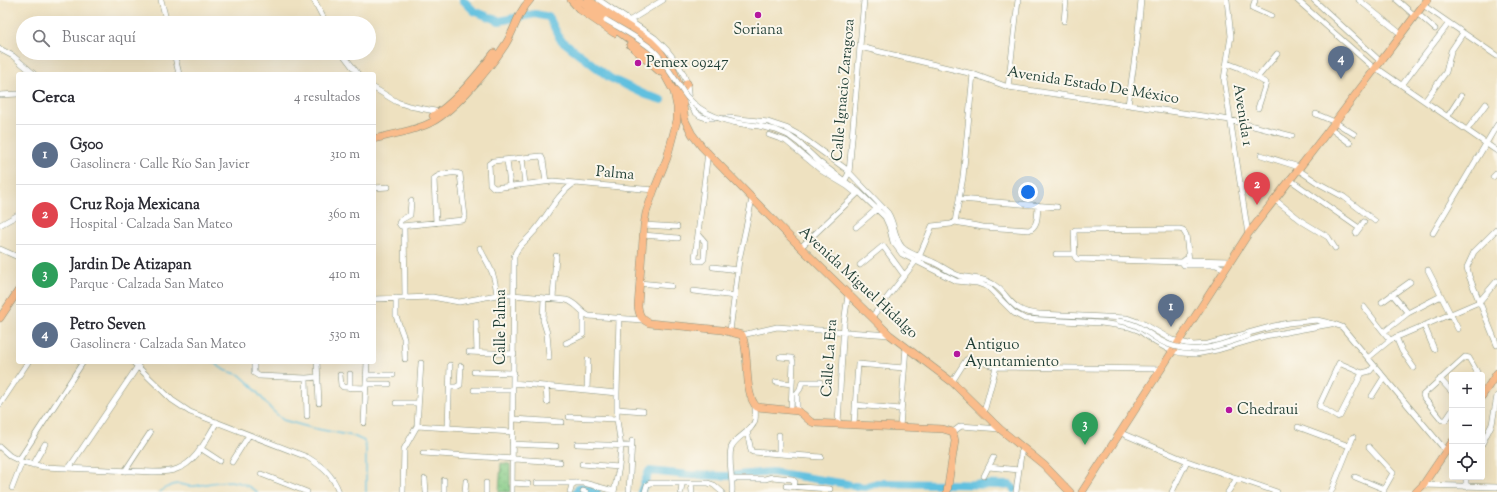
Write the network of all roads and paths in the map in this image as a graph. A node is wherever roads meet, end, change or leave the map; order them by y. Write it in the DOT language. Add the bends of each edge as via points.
graph roads {
  1 [pos="161,0"];
  2 [pos="314,0"];
  3 [pos="524,0"];
  4 [pos="530,0"];
  5 [pos="571,0"];
  6 [pos="578,0"];
  7 [pos="588,0"];
  8 [pos="599,0"];
  9 [pos="663,0"];
  10 [pos="864,0"];
  11 [pos="1018,0"];
  12 [pos="1066,0"];
  13 [pos="1141,0"];
  14 [pos="1227,0"];
  15 [pos="1255,0"];
  16 [pos="1297,0"];
  17 [pos="1314,0"];
  18 [pos="1359,0"];
  19 [pos="1396,0"];
  20 [pos="1425,2"];
  21 [pos="579,9"];
  22 [pos="1416,15"];
  23 [pos="165,16"];
  24 [pos="322,16"];
  25 [pos="1271,16"];
  26 [pos="514,19"];
  27 [pos="606,20"];
  28 [pos="629,21"];
  29 [pos="1064,21"];
  30 [pos="1449,23"];
  31 [pos="1435,29"];
  32 [pos="1463,33"];
  33 [pos="1401,34"];
  34 [pos="653,40"];
  35 [pos="860,47"];
  36 [pos="0,49"];
  37 [pos="658,49"];
  38 [pos="667,50"];
  39 [pos="1277,54"];
  40 [pos="1497,56"];
  41 [pos="16,59"];
  42 [pos="18,60"];
  43 [pos="176,60"];
  44 [pos="347,60"];
  45 [pos="1381,62"];
  46 [pos="1227,63"];
  47 [pos="673,69"];
  48 [pos="1375,69"];
  49 [pos="32,72"];
  50 [pos="179,72"];
  51 [pos="356,72"];
  52 [pos="973,74"];
  53 [pos="1257,78"];
  54 [pos="667,79"];
  55 [pos="686,81"];
  56 [pos="1402,85"];
  57 [pos="1008,87"];
  58 [pos="376,89"];
  59 [pos="681,93"];
  60 [pos="16,94"];
  61 [pos="0,95"];
  62 [pos="1462,96"];
  63 [pos="1425,101"];
  64 [pos="689,103"];
  65 [pos="1486,104"];
  66 [pos="1128,105"];
  67 [pos="1258,108"];
  68 [pos="442,113"];
  69 [pos="1316,114"];
  70 [pos="1448,116"];
  71 [pos="1230,120"];
  72 [pos="1335,122"];
  73 [pos="1497,125"];
  74 [pos="688,127"];
  75 [pos="1330,128"];
  76 [pos="1467,130"];
  77 [pos="674,131"];
  78 [pos="376,133"];
  79 [pos="1354,134"];
  80 [pos="769,135"];
  81 [pos="1292,136"];
  82 [pos="376,138"];
  83 [pos="1486,142"];
  84 [pos="1350,143"];
  85 [pos="1497,151"];
  86 [pos="710,155"];
  87 [pos="1261,155"];
  88 [pos="522,158"];
  89 [pos="507,160"];
  90 [pos="1298,168"];
  91 [pos="849,173"];
  92 [pos="1289,179"];
  93 [pos="844,180"];
  94 [pos="546,182"];
  95 [pos="525,184"];
  96 [pos="573,184"];
  97 [pos="510,186"];
  98 [pos="388,187"];
  99 [pos="864,187"];
  100 [pos="376,188"];
  101 [pos="654,190"];
  102 [pos="858,193"];
  103 [pos="752,198"];
  104 [pos="960,199"];
  105 [pos="1274,199"];
  106 [pos="411,201"];
  107 [pos="1038,205"];
  108 [pos="1057,206"];
  109 [pos="879,207"];
  110 [pos="16,216"];
  111 [pos="1375,221"];
  112 [pos="955,222"];
  113 [pos="1364,222"];
  114 [pos="436,223"];
  115 [pos="0,225"];
  116 [pos="644,225"];
  117 [pos="677,227"];
  118 [pos="856,227"];
  119 [pos="404,228"];
  120 [pos="1359,228"];
  121 [pos="1497,229"];
  122 [pos="1356,233"];
  123 [pos="1433,233"];
  124 [pos="1248,234"];
  125 [pos="644,235"];
  126 [pos="698,235"];
  127 [pos="678,238"];
  128 [pos="801,247"];
  129 [pos="480,248"];
  130 [pos="1335,248"];
  131 [pos="0,249"];
  132 [pos="1056,254"];
  133 [pos="1075,254"];
  134 [pos="556,256"];
  135 [pos="16,257"];
  136 [pos="918,259"];
  137 [pos="1230,261"];
  138 [pos="1189,262"];
  139 [pos="860,265"];
  140 [pos="713,267"];
  141 [pos="1225,269"];
  142 [pos="738,270"];
  143 [pos="1428,270"];
  144 [pos="904,275"];
  145 [pos="1497,281"];
  146 [pos="1410,282"];
  147 [pos="639,283"];
  148 [pos="672,286"];
  149 [pos="16,287"];
  150 [pos="694,291"];
  151 [pos="1392,294"];
  152 [pos="16,295"];
  153 [pos="497,295"];
  154 [pos="513,295"];
  155 [pos="848,295"];
  156 [pos="735,296"];
  157 [pos="1441,296"];
  158 [pos="405,297"];
  159 [pos="396,298"];
  160 [pos="544,298"];
  161 [pos="553,298"];
  162 [pos="376,299"];
  163 [pos="1382,302"];
  164 [pos="1479,302"];
  165 [pos="1364,307"];
  166 [pos="0,311"];
  167 [pos="583,312"];
  168 [pos="1408,313"];
  169 [pos="1450,314"];
  170 [pos="1101,316"];
  171 [pos="619,317"];
  172 [pos="872,317"];
  173 [pos="0,318"];
  174 [pos="642,320"];
  175 [pos="1110,320"];
  176 [pos="476,322"];
  177 [pos="1304,322"];
  178 [pos="1100,323"];
  179 [pos="1334,324"];
  180 [pos="1424,325"];
  181 [pos="1262,329"];
  182 [pos="1458,329"];
  183 [pos="1305,330"];
  184 [pos="730,332"];
  185 [pos="844,332"];
  186 [pos="1384,332"];
  187 [pos="1256,334"];
  188 [pos="742,335"];
  189 [pos="890,335"];
  190 [pos="1495,335"];
  191 [pos="1265,336"];
  192 [pos="1396,337"];
  193 [pos="1169,339"];
  194 [pos="1390,340"];
  195 [pos="1179,342"];
  196 [pos="566,343"];
  197 [pos="1187,344"];
  198 [pos="1497,345"];
  199 [pos="906,347"];
  200 [pos="1164,347"];
  201 [pos="1434,349"];
  202 [pos="1173,351"];
  203 [pos="469,352"];
  204 [pos="477,352"];
  205 [pos="1185,353"];
  206 [pos="514,354"];
  207 [pos="780,356"];
  208 [pos="549,358"];
  209 [pos="1368,358"];
  210 [pos="405,359"];
  211 [pos="588,360"];
  212 [pos="421,363"];
  213 [pos="27,364"];
  214 [pos="81,364"];
  215 [pos="254,364"];
  216 [pos="317,364"];
  217 [pos="367,364"];
  218 [pos="450,365"];
  219 [pos="138,366"];
  220 [pos="461,366"];
  221 [pos="1374,366"];
  222 [pos="996,367"];
  223 [pos="904,368"];
  224 [pos="1162,368"];
  225 [pos="1414,368"];
  226 [pos="474,372"];
  227 [pos="1477,372"];
  228 [pos="514,373"];
  229 [pos="1362,373"];
  230 [pos="1497,373"];
  231 [pos="340,374"];
  232 [pos="350,374"];
  233 [pos="366,375"];
  234 [pos="393,375"];
  235 [pos="318,377"];
  236 [pos="1384,377"];
  237 [pos="306,378"];
  238 [pos="1440,379"];
  239 [pos="776,382"];
  240 [pos="820,382"];
  241 [pos="952,382"];
  242 [pos="514,383"];
  243 [pos="389,384"];
  244 [pos="792,384"];
  245 [pos="366,386"];
  246 [pos="450,386"];
  247 [pos="546,386"];
  248 [pos="350,388"];
  249 [pos="1449,389"];
  250 [pos="474,390"];
  251 [pos="513,390"];
  252 [pos="587,390"];
  253 [pos="1485,391"];
  254 [pos="617,393"];
  255 [pos="1372,396"];
  256 [pos="1497,396"];
  257 [pos="547,402"];
  258 [pos="319,403"];
  259 [pos="396,403"];
  260 [pos="418,403"];
  261 [pos="0,404"];
  262 [pos="755,405"];
  263 [pos="855,405"];
  264 [pos="617,409"];
  265 [pos="901,409"];
  266 [pos="794,410"];
  267 [pos="643,411"];
  268 [pos="984,412"];
  269 [pos="308,416"];
  270 [pos="1449,416"];
  271 [pos="569,417"];
  272 [pos="513,419"];
  273 [pos="617,419"];
  274 [pos="216,422"];
  275 [pos="562,422"];
  276 [pos="364,423"];
  277 [pos="838,423"];
  278 [pos="854,424"];
  279 [pos="417,426"];
  280 [pos="900,426"];
  281 [pos="1298,427"];
  282 [pos="448,428"];
  283 [pos="1000,429"];
  284 [pos="747,431"];
  285 [pos="512,432"];
  286 [pos="953,432"];
  287 [pos="150,433"];
  288 [pos="1121,433"];
  289 [pos="249,435"];
  290 [pos="779,435"];
  291 [pos="1353,437"];
  292 [pos="1485,438"];
  293 [pos="45,444"];
  294 [pos="512,444"];
  295 [pos="577,444"];
  296 [pos="1451,444"];
  297 [pos="556,446"];
  298 [pos="1349,446"];
  299 [pos="621,447"];
  300 [pos="1022,447"];
  301 [pos="200,448"];
  302 [pos="1369,448"];
  303 [pos="1,449"];
  304 [pos="1446,451"];
  305 [pos="423,453"];
  306 [pos="779,454"];
  307 [pos="821,457"];
  308 [pos="993,458"];
  309 [pos="512,460"];
  310 [pos="21,461"];
  311 [pos="220,461"];
  312 [pos="1187,461"];
  313 [pos="232,462"];
  314 [pos="560,462"];
  315 [pos="582,464"];
  316 [pos="32,465"];
  317 [pos="989,466"];
  318 [pos="619,467"];
  319 [pos="69,468"];
  320 [pos="1019,470"];
  321 [pos="125,471"];
  322 [pos="261,474"];
  323 [pos="984,476"];
  324 [pos="1355,477"];
  325 [pos="1237,478"];
  326 [pos="425,479"];
  327 [pos="733,479"];
  328 [pos="444,480"];
  329 [pos="1466,480"];
  330 [pos="466,481"];
  331 [pos="486,483"];
  332 [pos="512,483"];
  333 [pos="537,483"];
  334 [pos="574,483"];
  335 [pos="682,483"];
  336 [pos="691,483"];
  337 [pos="528,484"];
  338 [pos="786,486"];
  339 [pos="1427,486"];
  340 [pos="1452,486"];
  341 [pos="794,487"];
  342 [pos="948,487"];
  343 [pos="1466,487"];
  344 [pos="1497,487"];
  345 [pos="12,488"];
  346 [pos="830,489"];
  347 [pos="629,490"];
  348 [pos="614,491"];
  349 [pos="1384,491"];
  350 [pos="307,492"];
  351 [pos="339,492"];
  352 [pos="403,492"];
  353 [pos="426,492"];
  354 [pos="444,492"];
  355 [pos="465,492"];
  356 [pos="486,492"];
  357 [pos="512,492"];
  358 [pos="570,492"];
  359 [pos="645,492"];
  360 [pos="681,492"];
  361 [pos="692,492"];
  362 [pos="722,492"];
  363 [pos="732,492"];
  364 [pos="1016,492"];
  365 [pos="1070,492"];
  366 [pos="1082,492"];
  367 [pos="1172,492"];
  368 [pos="1228,492"];
  369 [pos="1277,492"];
  370 [pos="1331,492"];
  371 [pos="1416,492"];
  372 [pos="1435,492"];
  373 [pos="1456,492"];
  374 [pos="1496,492"];
  1 -- 23 [label="street"];
  2 -- 24 [label="street"];
  3 -- 26 [label="main road"];
  4 -- 26 [label="main road"];
  5 -- 21 [label="main road"];
  6 -- 21 [label="main road"];
  6 -- 27 [label="main road"];
  7 -- 34 [label="main road, Avenida Miguel Hidalgo"];
  8 -- 28 [label="street"];
  9 -- 28 [label="street"];
  10 -- 35 [label="street, Calle Ignacio Zaragoza"];
  11 -- 57 [label="street"];
  12 -- 29 [label="street"];
  13 -- 66 [label="street"];
  14 -- 46 [label="street, Avenida 1" via="1231,36"];
  15 -- 25 [label="street" via="1253,8"];
  16 -- 48 [label="street"];
  17 -- 45 [label="street"];
  18 -- 33 [label="street"];
  19 -- 22 [label="street"];
  20 -- 22 [label="main road"];
  20 -- 30 [label="street"];
  21 -- 54 [label="main road" via="636,50"];
  22 -- 31 [label="street"];
  22 -- 33 [label="main road"];
  26 -- 68 [label="main road" via="508,41 489,68"];
  27 -- 54 [label="main road, bridge" via="648,53"];
  27 -- 93 [label="street, bridge" via="652,49 695,104 710,114 738,125 759,126 788,135"];
  28 -- 34 [label="street"];
  30 -- 32 [label="street"];
  30 -- 56 [label="street"];
  32 -- 40 [label="street"];
  32 -- 63 [label="street" via="1451,51 1446,72"];
  33 -- 45 [label="main road"];
  34 -- 37 [label="main road, Avenida Miguel Hidalgo"];
  34 -- 38 [label="street"];
  35 -- 52 [label="street, Avenida Estado De México"];
  35 -- 91 [label="street, Calle Ignacio Zaragoza"];
  36 -- 41 [label="street"];
  37 -- 38 [label="main road"];
  37 -- 47 [label="main road, Avenida Miguel Hidalgo"];
  38 -- 55 [label="street" via="678,64"];
  39 -- 53 [label="street"];
  42 -- 49 [label="street"];
  43 -- 50 [label="street"];
  44 -- 51 [label="street"];
  45 -- 48 [label="main road"];
  46 -- 53 [label="street"];
  46 -- 71 [label="street, Avenida 1" via="1224,79"];
  47 -- 55 [label="street"];
  47 -- 59 [label="main road, Avenida Miguel Hidalgo"];
  48 -- 56 [label="street"];
  48 -- 72 [label="main road"];
  52 -- 57 [label="street, Avenida Estado De México"];
  52 -- 104 [label="street"];
  53 -- 67 [label="street" via="1266,83"];
  54 -- 77 [label="main road" via="674,92 677,106"];
  55 -- 59 [label="main road"];
  55 -- 64 [label="street"];
  56 -- 63 [label="street"];
  57 -- 66 [label="street, Avenida Estado De México"];
  58 -- 68 [label="street" via="397,102"];
  59 -- 64 [label="main road"];
  59 -- 74 [label="main road, Avenida Miguel Hidalgo"];
  60 -- 61 [label="street"];
  62 -- 70 [label="street"];
  63 -- 70 [label="street"];
  64 -- 91 [label="street" via="695,112 706,118 768,122 786,128"];
  65 -- 76 [label="street"];
  66 -- 71 [label="street, Avenida Estado De México"];
  68 -- 78 [label="main road"];
  68 -- 82 [label="main road" via="433,122 421,127"];
  69 -- 72 [label="street"];
  70 -- 76 [label="street"];
  71 -- 81 [label="street, Avenida Estado De México"];
  71 -- 124 [label="street, Avenida 1"];
  72 -- 75 [label="main road"];
  72 -- 79 [label="street"];
  73 -- 83 [label="street"];
  74 -- 77 [label="main road" via="680,125"];
  74 -- 86 [label="main road, Avenida Miguel Hidalgo"];
  75 -- 84 [label="street"];
  75 -- 90 [label="main road"];
  76 -- 83 [label="street"];
  77 -- 101 [label="main road" via="667,158"];
  80 -- 102 [label="street" via="786,141 822,171"];
  83 -- 85 [label="street"];
  83 -- 123 [label="street"];
  86 -- 103 [label="main road, Avenida Miguel Hidalgo"];
  86 -- 126 [label="street"];
  87 -- 90 [label="street"];
  88 -- 89 [label="street"];
  88 -- 94 [label="street" via="542,158"];
  88 -- 95 [label="street"];
  89 -- 97 [label="street"];
  89 -- 97 [label="street, Palma" via="489,164 490,184 495,188"];
  90 -- 92 [label="main road"];
  90 -- 111 [label="street" via="1318,183 1344,197"];
  91 -- 93 [label="street, Calle Ignacio Zaragoza"];
  91 -- 99 [label="street"];
  92 -- 105 [label="main road"];
  92 -- 120 [label="street"];
  93 -- 102 [label="street"];
  94 -- 95 [label="street, Palma"];
  94 -- 96 [label="street, Palma" via="560,181"];
  95 -- 97 [label="street, Palma"];
  96 -- 101 [label="street, Palma"];
  96 -- 154 [label="street, Calle Palma" via="536,230 514,252"];
  98 -- 100 [label="street"];
  99 -- 102 [label="street"];
  99 -- 109 [label="street"];
  101 -- 116 [label="main road"];
  102 -- 109 [label="street"];
  102 -- 128 [label="street"];
  103 -- 128 [label="main road, Avenida Miguel Hidalgo"];
  103 -- 142 [label="street"];
  104 -- 107 [label="street"];
  104 -- 112 [label="street"];
  105 -- 124 [label="main road"];
  105 -- 130 [label="street" via="1303,222 1328,237"];
  106 -- 119 [label="street" via="410,214 400,221 400,226"];
  107 -- 108 [label="street"];
  107 -- 112 [label="street" via="1036,224 1029,230"];
  109 -- 118 [label="street"];
  109 -- 136 [label="street" via="891,219 898,242"];
  110 -- 115 [label="street"];
  112 -- 136 [label="street" via="932,226"];
  113 -- 120 [label="street"];
  114 -- 114 [label="street" via="434,179 437,176 458,172 461,176 464,218 461,221"];
  114 -- 119 [label="street"];
  116 -- 117 [label="street"];
  116 -- 125 [label="main road"];
  119 -- 158 [label="street"];
  120 -- 122 [label="street"];
  121 -- 164 [label="street" via="1474,252 1468,267"];
  124 -- 137 [label="main road"];
  125 -- 127 [label="street"];
  125 -- 147 [label="main road"];
  126 -- 126 [label="street" via="695,258 696,261 702,261 705,242"];
  128 -- 155 [label="main road, Avenida Miguel Hidalgo"];
  129 -- 153 [label="street" via="491,269"];
  131 -- 135 [label="street"];
  132 -- 133 [label="street"];
  133 -- 138 [label="street" via="1077,259 1095,261 1182,262 1184,265"];
  133 -- 138 [label="street" via="1075,230 1180,229 1186,235"];
  134 -- 161 [label="street"];
  136 -- 144 [label="street"];
  136 -- 170 [label="street" via="931,261 956,274 987,281 998,288 1015,307 1026,312"];
  136 -- 178 [label="street" via="956,281 988,287 1014,313 1025,319"];
  137 -- 138 [label="street"];
  137 -- 141 [label="main road"];
  138 -- 141 [label="street" via="1216,265"];
  139 -- 144 [label="street" via="883,246"];
  140 -- 142 [label="street"];
  141 -- 195 [label="main road"];
  142 -- 156 [label="street"];
  143 -- 157 [label="street"];
  144 -- 172 [label="street"];
  145 -- 164 [label="street"];
  146 -- 151 [label="street"];
  147 -- 148 [label="street"];
  147 -- 174 [label="main road" via="638,306"];
  149 -- 166 [label="main road"];
  150 -- 156 [label="street"];
  151 -- 163 [label="street"];
  151 -- 168 [label="street"];
  152 -- 173 [label="main road"];
  153 -- 154 [label="street"];
  153 -- 158 [label="street" via="459,302 432,297"];
  154 -- 160 [label="street"];
  154 -- 206 [label="street, Calle Palma"];
  155 -- 172 [label="main road, Avenida Miguel Hidalgo"];
  155 -- 185 [label="street, Calle La Era"];
  156 -- 184 [label="street"];
  157 -- 168 [label="street"];
  157 -- 169 [label="street"];
  158 -- 159 [label="street"];
  159 -- 162 [label="street"];
  159 -- 210 [label="street" via="396,316 404,338"];
  160 -- 161 [label="street"];
  160 -- 208 [label="street" via="543,320"];
  161 -- 167 [label="street" via="570,301"];
  164 -- 169 [label="street"];
  164 -- 190 [label="street"];
  165 -- 186 [label="street"];
  167 -- 171 [label="street" via="589,316"];
  167 -- 196 [label="street" via="583,335"];
  168 -- 186 [label="street"];
  169 -- 180 [label="street"];
  169 -- 182 [label="street"];
  170 -- 175 [label="street"];
  170 -- 193 [label="street" via="1137,321"];
  171 -- 174 [label="street"];
  171 -- 254 [label="street"];
  172 -- 189 [label="main road, Avenida Miguel Hidalgo"];
  174 -- 184 [label="main road" via="649,323"];
  175 -- 178 [label="street"];
  175 -- 187 [label="street, bridge" via="1135,324 1164,342 1183,349 1205,349"];
  176 -- 204 [label="street"];
  177 -- 179 [label="street" via="1317,320"];
  177 -- 181 [label="street"];
  177 -- 183 [label="street" via="1307,325"];
  178 -- 200 [label="street" via="1134,329"];
  179 -- 183 [label="street"];
  179 -- 209 [label="street" via="1342,327"];
  180 -- 192 [label="street"];
  180 -- 201 [label="street"];
  181 -- 187 [label="street"];
  181 -- 197 [label="street" via="1208,344"];
  183 -- 191 [label="street"];
  184 -- 188 [label="main road"];
  185 -- 188 [label="street" via="777,326"];
  185 -- 189 [label="street"];
  185 -- 277 [label="street, Calle La Era"];
  186 -- 194 [label="street"];
  187 -- 191 [label="street"];
  188 -- 262 [label="main road" via="751,398"];
  189 -- 199 [label="main road, Avenida Miguel Hidalgo"];
  190 -- 198 [label="street"];
  191 -- 205 [label="street" via="1210,352"];
  192 -- 194 [label="street"];
  192 -- 225 [label="street"];
  193 -- 195 [label="street"];
  193 -- 200 [label="street" via="1170,344"];
  194 -- 209 [label="street"];
  195 -- 197 [label="street"];
  195 -- 202 [label="main road"];
  197 -- 205 [label="street" via="1184,348"];
  199 -- 223 [label="street"];
  199 -- 241 [label="main road, Avenida Miguel Hidalgo"];
  200 -- 202 [label="street"];
  202 -- 205 [label="street"];
  202 -- 224 [label="main road"];
  203 -- 204 [label="street"];
  204 -- 206 [label="street"];
  206 -- 228 [label="street, Calle Palma"];
  207 -- 244 [label="street" via="792,359"];
  209 -- 221 [label="street"];
  211 -- 252 [label="street"];
  212 -- 260 [label="street"];
  213 -- 261 [label="street"];
  214 -- 310 [label="street"];
  215 -- 237 [label="street" via="256,375"];
  216 -- 235 [label="street"];
  217 -- 233 [label="street"];
  218 -- 246 [label="street"];
  219 -- 274 [label="street" via="176,403 190,412"];
  219 -- 319 [label="street"];
  220 -- 246 [label="street" via="460,385"];
  221 -- 229 [label="street" via="1370,371"];
  221 -- 236 [label="street"];
  222 -- 224 [label="street"];
  222 -- 241 [label="street" via="968,358"];
  222 -- 268 [label="street"];
  223 -- 263 [label="street" via="858,364"];
  223 -- 265 [label="street"];
  224 -- 288 [label="main road"];
  226 -- 228 [label="street"];
  227 -- 238 [label="street" via="1465,357"];
  228 -- 242 [label="street, Calle Palma"];
  229 -- 229 [label="street" via="1339,363 1318,406 1337,417 1340,416"];
  230 -- 253 [label="main road"];
  231 -- 248 [label="street" via="342,386"];
  232 -- 248 [label="street"];
  233 -- 234 [label="street"];
  233 -- 245 [label="street"];
  235 -- 237 [label="street"];
  235 -- 258 [label="street"];
  236 -- 255 [label="street"];
  236 -- 304 [label="street"];
  237 -- 269 [label="street"];
  238 -- 249 [label="street"];
  238 -- 270 [label="street" via="1424,393 1424,398 1442,420 1446,420"];
  239 -- 244 [label="street"];
  240 -- 266 [label="street" via="802,382"];
  241 -- 268 [label="main road, Avenida Miguel Hidalgo"];
  242 -- 247 [label="street"];
  242 -- 251 [label="street, Calle Palma"];
  243 -- 245 [label="street"];
  244 -- 266 [label="street"];
  245 -- 248 [label="street"];
  245 -- 276 [label="street"];
  246 -- 282 [label="street"];
  247 -- 252 [label="street"];
  247 -- 257 [label="street"];
  250 -- 251 [label="street"];
  251 -- 272 [label="street, Calle Palma"];
  252 -- 254 [label="street"];
  254 -- 264 [label="street"];
  256 -- 292 [label="street" via="1492,424"];
  259 -- 260 [label="street"];
  260 -- 279 [label="street"];
  262 -- 266 [label="main road"];
  262 -- 284 [label="street" via="756,420"];
  263 -- 265 [label="street"];
  263 -- 278 [label="street"];
  264 -- 267 [label="street"];
  264 -- 273 [label="street"];
  265 -- 280 [label="street"];
  266 -- 277 [label="main road" via="811,422"];
  268 -- 283 [label="main road, Avenida Miguel Hidalgo"];
  271 -- 273 [label="street"];
  272 -- 275 [label="street"];
  272 -- 285 [label="street, Calle Palma"];
  273 -- 299 [label="street"];
  274 -- 289 [label="street"];
  274 -- 301 [label="street"];
  277 -- 278 [label="main road"];
  278 -- 280 [label="main road"];
  279 -- 282 [label="street"];
  279 -- 352 [label="street" via="404,449"];
  280 -- 286 [label="main road"];
  281 -- 298 [label="street"];
  282 -- 285 [label="street"];
  283 -- 286 [label="street" via="961,426"];
  283 -- 300 [label="main road, Avenida Miguel Hidalgo"];
  284 -- 306 [label="street" via="751,451"];
  284 -- 327 [label="street" via="732,446 730,453"];
  285 -- 294 [label="street, Calle Palma"];
  286 -- 342 [label="main road" via="955,441"];
  287 -- 321 [label="street"];
  288 -- 312 [label="street"];
  288 -- 366 [label="main road"];
  289 -- 313 [label="street"];
  289 -- 351 [label="street" via="307,457 324,468 334,479"];
  290 -- 306 [label="street"];
  291 -- 298 [label="street"];
  293 -- 316 [label="street"];
  294 -- 297 [label="street"];
  294 -- 309 [label="street, Calle Palma"];
  295 -- 299 [label="street"];
  296 -- 304 [label="main road"];
  298 -- 370 [label="street"];
  299 -- 318 [label="street"];
  299 -- 347 [label="street" via="632,444"];
  300 -- 320 [label="street"];
  300 -- 365 [label="main road, Avenida Miguel Hidalgo"];
  301 -- 311 [label="street"];
  301 -- 321 [label="street" via="188,463 178,469 167,472"];
  302 -- 349 [label="street" via="1393,472"];
  303 -- 310 [label="street"];
  304 -- 339 [label="main road"];
  305 -- 309 [label="street"];
  306 -- 307 [label="street"];
  308 -- 317 [label="street"];
  309 -- 314 [label="street"];
  309 -- 332 [label="street, Calle Palma"];
  310 -- 316 [label="street"];
  310 -- 345 [label="street"];
  312 -- 325 [label="street"];
  312 -- 367 [label="street"];
  315 -- 318 [label="street"];
  316 -- 319 [label="street"];
  317 -- 320 [label="street"];
  317 -- 323 [label="street"];
  318 -- 348 [label="street"];
  319 -- 321 [label="street"];
  320 -- 364 [label="street"];
  322 -- 350 [label="street"];
  324 -- 349 [label="street"];
  325 -- 368 [label="street"];
  325 -- 369 [label="street"];
  326 -- 353 [label="street"];
  327 -- 341 [label="street" via="772,477 794,480"];
  327 -- 363 [label="street"];
  328 -- 354 [label="street"];
  329 -- 343 [label="street"];
  330 -- 355 [label="street"];
  331 -- 356 [label="street"];
  332 -- 337 [label="street"];
  332 -- 357 [label="street, Calle Palma"];
  333 -- 334 [label="street"];
  334 -- 348 [label="street"];
  334 -- 358 [label="street"];
  335 -- 336 [label="street"];
  335 -- 359 [label="street" via="648,484"];
  335 -- 360 [label="street"];
  336 -- 361 [label="street"];
  336 -- 362 [label="street" via="710,483"];
  338 -- 341 [label="street"];
  339 -- 340 [label="street"];
  339 -- 371 [label="main road"];
  339 -- 372 [label="street"];
  340 -- 343 [label="street"];
  340 -- 373 [label="street"];
  341 -- 346 [label="street"];
  343 -- 344 [label="street"];
  344 -- 374 [label="street"];
}
